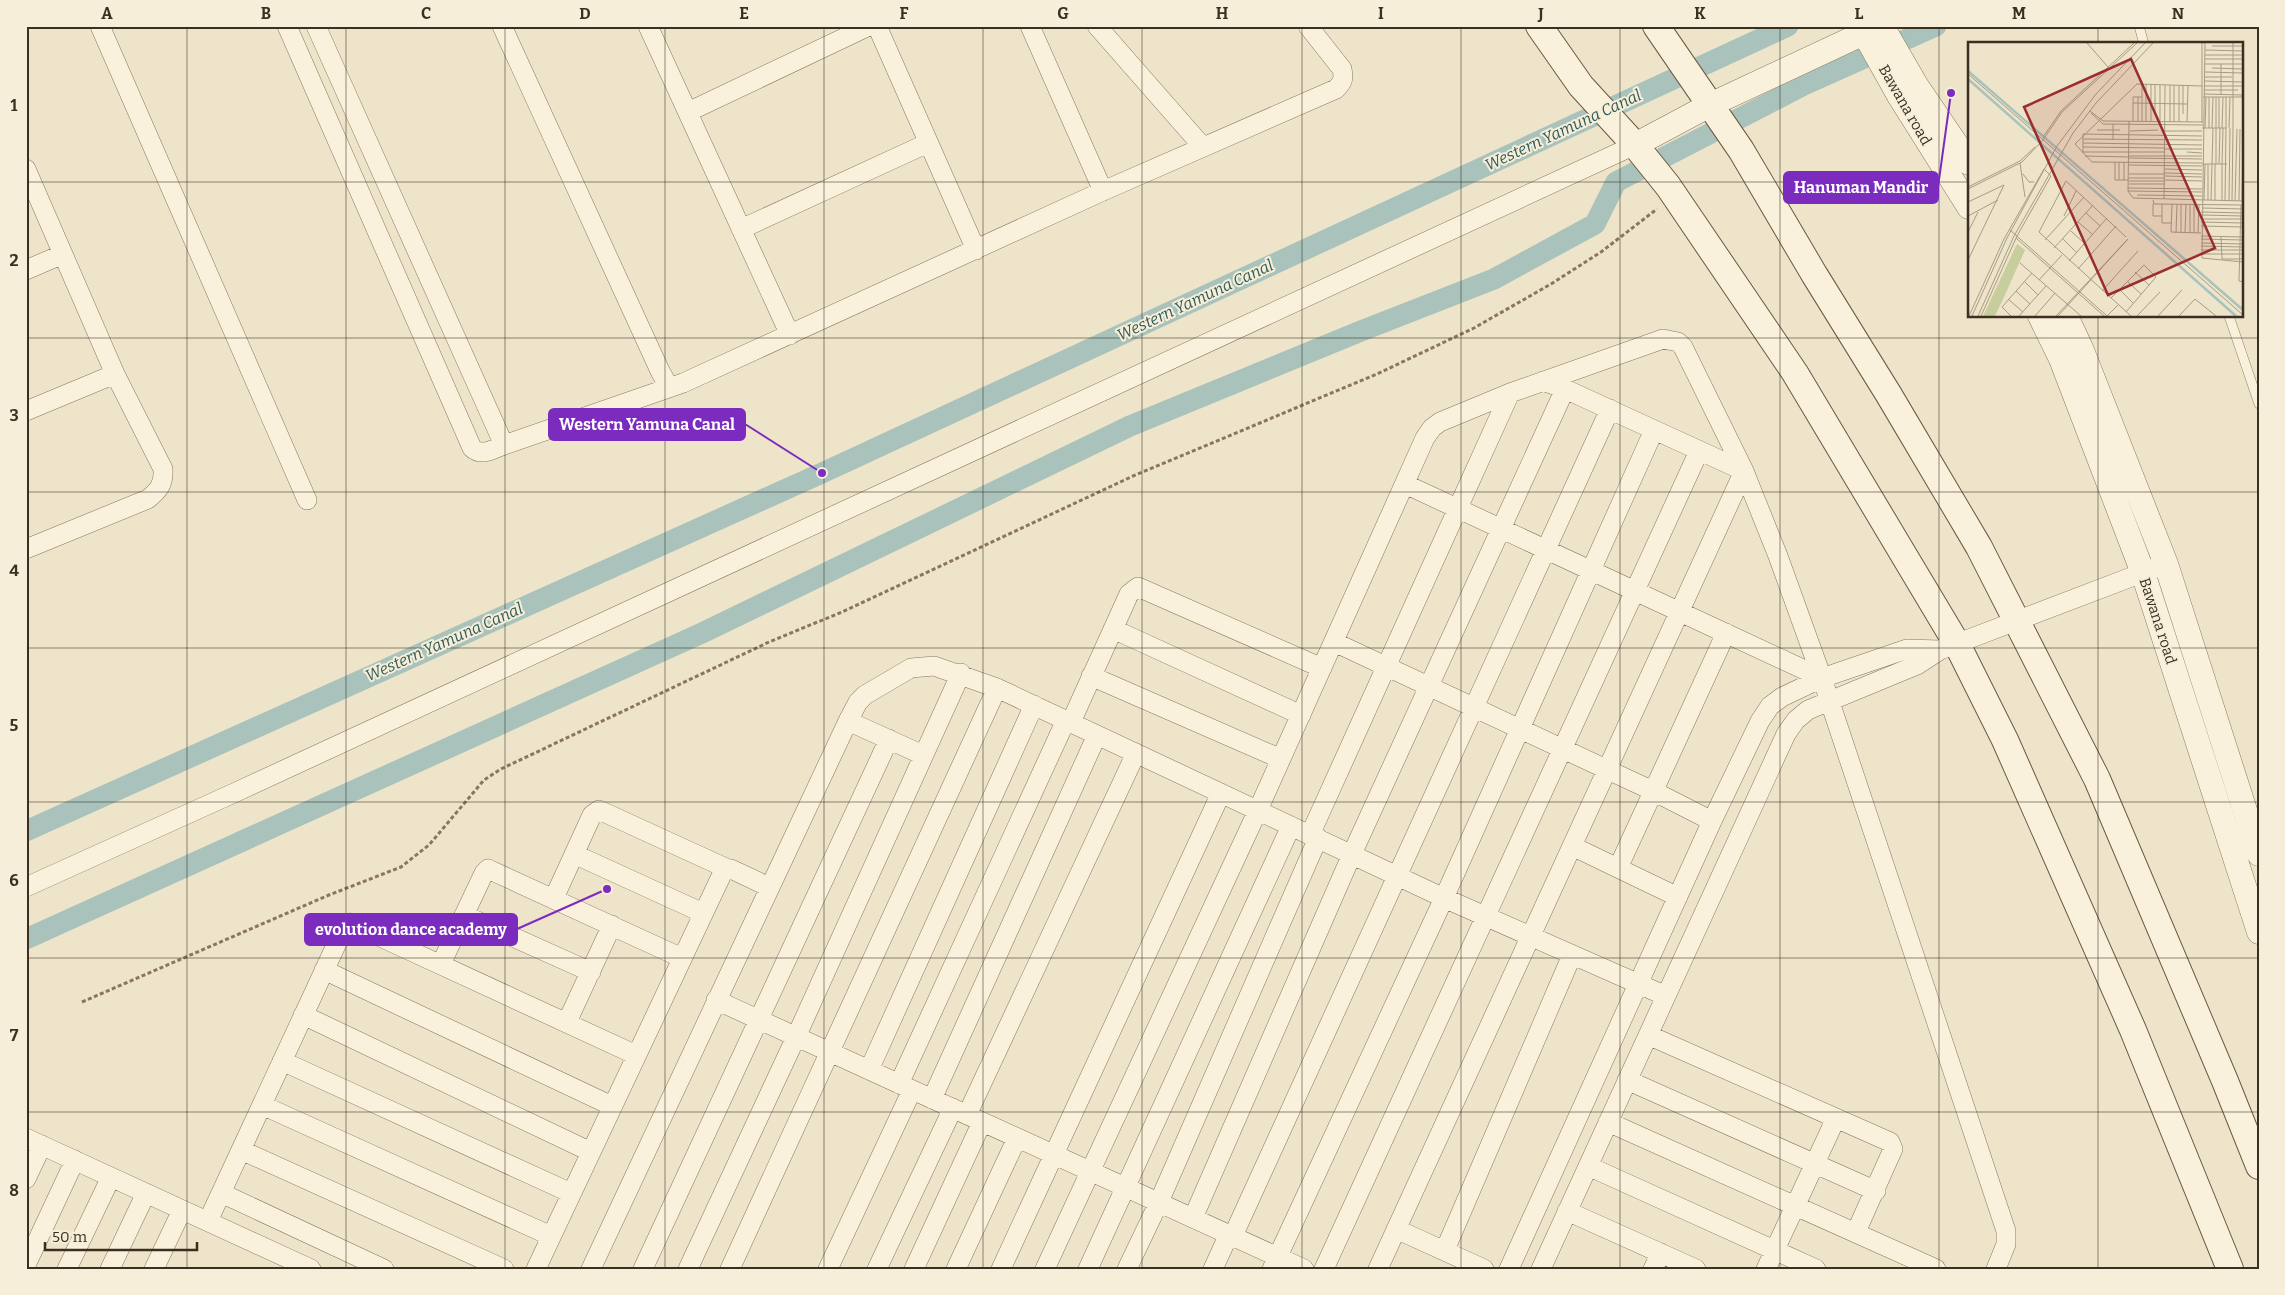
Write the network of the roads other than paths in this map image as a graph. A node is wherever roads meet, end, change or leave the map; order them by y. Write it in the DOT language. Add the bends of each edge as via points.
graph roads {
  1 [pos="100,26"];
  2 [pos="287,26"];
  3 [pos="316,26"];
  4 [pos="502,26"];
  5 [pos="648,26"];
  6 [pos="869,26"];
  7 [pos="877,26"];
  8 [pos="1030,26"];
  9 [pos="1097,26"];
  10 [pos="1308,26"];
  11 [pos="1539,26"];
  12 [pos="2139,26"];
  13 [pos="1869,28"];
  14 [pos="1663,34"];
  15 [pos="2143,42"];
  16 [pos="1711,106"];
  17 [pos="688,112"];
  18 [pos="928,143"];
  19 [pos="1635,146"];
  20 [pos="1203,147"];
  21 [pos="1968,162"];
  22 [pos="26,169"];
  23 [pos="1102,191"];
  24 [pos="1968,206"];
  25 [pos="741,229"];
  26 [pos="976,250"];
  27 [pos="63,254"];
  28 [pos="26,270"];
  29 [pos="2041,318"];
  30 [pos="2067,318"];
  31 [pos="2229,318"];
  32 [pos="790,335"];
  33 [pos="115,374"];
  34 [pos="1543,380"];
  35 [pos="669,387"];
  36 [pos="1565,389"];
  37 [pos="1510,393"];
  38 [pos="2259,404"];
  39 [pos="1610,409"];
  40 [pos="26,411"];
  41 [pos="1654,430"];
  42 [pos="504,445"];
  43 [pos="1699,450"];
  44 [pos="1744,471"];
  45 [pos="1404,484"];
  46 [pos="307,500"];
  47 [pos="1457,508"];
  48 [pos="1501,529"];
  49 [pos="26,549"];
  50 [pos="1546,550"];
  51 [pos="2166,564"];
  52 [pos="1591,571"];
  53 [pos="2143,573"];
  54 [pos="1635,591"];
  55 [pos="1679,612"];
  56 [pos="2018,621"];
  57 [pos="1113,629"];
  58 [pos="1726,633"];
  59 [pos="1334,642"];
  60 [pos="1948,647"];
  61 [pos="1386,666"];
  62 [pos="1322,668"];
  63 [pos="961,673"];
  64 [pos="1092,676"];
  65 [pos="1822,678"];
  66 [pos="1429,686"];
  67 [pos="997,688"];
  68 [pos="1830,700"];
  69 [pos="1034,705"];
  70 [pos="1474,707"];
  71 [pos="1301,715"];
  72 [pos="848,721"];
  73 [pos="1068,721"];
  74 [pos="1520,729"];
  75 [pos="1097,734"];
  76 [pos="889,739"];
  77 [pos="1563,749"];
  78 [pos="1136,753"];
  79 [pos="923,755"];
  80 [pos="1281,759"];
  81 [pos="1607,769"];
  82 [pos="1653,791"];
  83 [pos="1220,792"];
  84 [pos="1258,810"];
  85 [pos="1712,821"];
  86 [pos="1290,826"];
  87 [pos="1314,836"];
  88 [pos="1572,846"];
  89 [pos="574,854"];
  90 [pos="1352,854"];
  91 [pos="2259,854"];
  92 [pos="1618,868"];
  93 [pos="728,869"];
  94 [pos="1397,876"];
  95 [pos="26,887"];
  96 [pos="769,887"];
  97 [pos="1678,897"];
  98 [pos="554,898"];
  99 [pos="1444,898"];
  100 [pos="703,914"];
  101 [pos="464,915"];
  102 [pos="1485,916"];
  103 [pos="612,926"];
  104 [pos="2259,932"];
  105 [pos="1530,936"];
  106 [pos="1572,955"];
  107 [pos="682,958"];
  108 [pos="441,964"];
  109 [pos="324,970"];
  110 [pos="591,972"];
  111 [pos="1639,983"];
  112 [pos="1666,996"];
  113 [pos="716,1000"];
  114 [pos="303,1015"];
  115 [pos="757,1019"];
  116 [pos="567,1022"];
  117 [pos="1648,1035"];
  118 [pos="796,1037"];
  119 [pos="830,1052"];
  120 [pos="636,1055"];
  121 [pos="282,1061"];
  122 [pos="869,1070"];
  123 [pos="1627,1080"];
  124 [pos="906,1087"];
  125 [pos="932,1099"];
  126 [pos="262,1105"];
  127 [pos="612,1106"];
  128 [pos="968,1115"];
  129 [pos="1836,1118"];
  130 [pos="1608,1122"];
  131 [pos="1017,1138"];
  132 [pos="34,1142"];
  133 [pos="241,1150"];
  134 [pos="591,1152"];
  135 [pos="1054,1154"];
  136 [pos="75,1160"];
  137 [pos="1814,1164"];
  138 [pos="1588,1166"];
  139 [pos="2259,1166"];
  140 [pos="1092,1172"];
  141 [pos="111,1177"];
  142 [pos="26,1179"];
  143 [pos="1126,1187"];
  144 [pos="1876,1191"];
  145 [pos="146,1193"];
  146 [pos="221,1193"];
  147 [pos="571,1193"];
  148 [pos="1159,1202"];
  149 [pos="1794,1205"];
  150 [pos="182,1210"];
  151 [pos="1567,1211"];
  152 [pos="1192,1218"];
  153 [pos="208,1221"];
  154 [pos="1396,1229"];
  155 [pos="1856,1232"];
  156 [pos="1231,1235"];
  157 [pos="551,1236"];
  158 [pos="1445,1250"];
  159 [pos="1775,1250"];
  160 [pos="275,1261"];
  161 [pos="1657,1261"];
  162 [pos="1274,1263"];
  163 [pos="26,1265"];
  164 [pos="67,1269"];
  165 [pos="110,1269"];
  166 [pos="154,1269"];
  167 [pos="311,1269"];
  168 [pos="384,1269"];
  169 [pos="504,1269"];
  170 [pos="536,1269"];
  171 [pos="591,1269"];
  172 [pos="643,1269"];
  173 [pos="688,1269"];
  174 [pos="730,1269"];
  175 [pos="828,1269"];
  176 [pos="877,1269"];
  177 [pos="914,1269"];
  178 [pos="956,1269"];
  179 [pos="1000,1269"];
  180 [pos="1046,1269"];
  181 [pos="1088,1269"];
  182 [pos="1128,1269"];
  183 [pos="1213,1269"];
  184 [pos="1304,1269"];
  185 [pos="1324,1269"];
  186 [pos="1378,1269"];
  187 [pos="1484,1269"];
  188 [pos="1509,1269"];
  189 [pos="1541,1269"];
  190 [pos="1696,1269"];
  191 [pos="1766,1269"];
  192 [pos="1816,1269"];
  193 [pos="1936,1269"];
  194 [pos="1996,1269"];
  195 [pos="2230,1269"];
  1 -- 46 [label="street"];
  2 -- 42 [label="street" via="472,448 483,453"];
  3 -- 42 [label="street"];
  4 -- 35 [label="street"];
  5 -- 17 [label="street"];
  6 -- 17 [label="street"];
  7 -- 18 [label="street"];
  8 -- 23 [label="street"];
  9 -- 20 [label="street"];
  10 -- 20 [label="street" via="1342,70 1342,83"];
  11 -- 19 [label="main road" via="1581,86"];
  12 -- 15 [label="lane"];
  13 -- 16 [label="street"];
  13 -- 21 [label="street, Bawana road" via="1911,76"];
  13 -- 24 [label="street, Bawana road" via="1930,149"];
  14 -- 16 [label="main road"];
  16 -- 19 [label="street"];
  16 -- 56 [label="main road" via="1889,395 1969,530"];
  17 -- 25 [label="street"];
  18 -- 25 [label="street"];
  18 -- 26 [label="street"];
  19 -- 60 [label="main road" via="1671,190 1795,373"];
  19 -- 95 [label="street"];
  20 -- 23 [label="street"];
  22 -- 27 [label="street"];
  23 -- 26 [label="street"];
  25 -- 32 [label="street"];
  26 -- 32 [label="street"];
  27 -- 28 [label="street"];
  27 -- 33 [label="street"];
  29 -- 53 [label="street, Bawana road" via="2061,358"];
  30 -- 51 [label="street, Bawana road"];
  31 -- 38 [label="lane"];
  32 -- 35 [label="street"];
  33 -- 40 [label="street"];
  33 -- 49 [label="street" via="163,469 162,486 148,499"];
  34 -- 36 [label="street"];
  34 -- 37 [label="street"];
  34 -- 44 [label="street" via="1663,339 1678,342"];
  35 -- 42 [label="street"];
  36 -- 39 [label="street"];
  36 -- 48 [label="street"];
  37 -- 45 [label="street" via="1432,428"];
  37 -- 47 [label="street"];
  39 -- 41 [label="street"];
  39 -- 50 [label="street"];
  41 -- 43 [label="street"];
  41 -- 52 [label="street"];
  43 -- 44 [label="street"];
  43 -- 54 [label="street"];
  44 -- 55 [label="street"];
  44 -- 65 [label="street"];
  45 -- 47 [label="street"];
  45 -- 59 [label="street"];
  47 -- 48 [label="street"];
  47 -- 61 [label="street"];
  48 -- 50 [label="street"];
  48 -- 66 [label="street"];
  50 -- 52 [label="street"];
  50 -- 70 [label="street"];
  51 -- 53 [label="street"];
  51 -- 91 [label="street, Bawana road"];
  52 -- 54 [label="street"];
  52 -- 74 [label="street"];
  53 -- 56 [label="street"];
  53 -- 104 [label="street, Bawana road"];
  54 -- 55 [label="street"];
  54 -- 77 [label="street"];
  55 -- 58 [label="street"];
  55 -- 81 [label="street"];
  56 -- 60 [label="street"];
  56 -- 139 [label="main road" via="2097,779"];
  57 -- 62 [label="street" via="1129,594 1138,587"];
  57 -- 64 [label="street"];
  57 -- 71 [label="street"];
  58 -- 65 [label="street"];
  58 -- 82 [label="street"];
  59 -- 61 [label="street"];
  59 -- 62 [label="street"];
  60 -- 65 [label="street" via="1908,649"];
  60 -- 68 [label="street" via="1917,665"];
  60 -- 195 [label="main road" via="2005,740 2133,1030"];
  61 -- 66 [label="street"];
  61 -- 87 [label="street"];
  62 -- 71 [label="street"];
  63 -- 67 [label="street"];
  63 -- 72 [label="street" via="934,666 911,668 865,695"];
  63 -- 79 [label="street"];
  64 -- 73 [label="street"];
  64 -- 80 [label="street"];
  65 -- 68 [label="street"];
  65 -- 85 [label="street" via="1770,706"];
  66 -- 70 [label="street"];
  66 -- 90 [label="street"];
  67 -- 69 [label="street"];
  67 -- 119 [label="street"];
  68 -- 112 [label="street" via="1808,710 1786,734"];
  68 -- 194 [label="street" via="2006,1231 2006,1244"];
  69 -- 73 [label="street"];
  69 -- 122 [label="street"];
  70 -- 74 [label="street"];
  70 -- 94 [label="street"];
  71 -- 80 [label="street"];
  72 -- 76 [label="street"];
  72 -- 96 [label="street"];
  73 -- 75 [label="street"];
  73 -- 124 [label="street"];
  74 -- 77 [label="street"];
  74 -- 99 [label="street"];
  75 -- 78 [label="street"];
  75 -- 125 [label="street"];
  76 -- 79 [label="street"];
  76 -- 115 [label="street"];
  77 -- 81 [label="street"];
  77 -- 102 [label="street"];
  78 -- 83 [label="street"];
  78 -- 128 [label="street"];
  79 -- 118 [label="street"];
  80 -- 84 [label="street"];
  81 -- 82 [label="street"];
  81 -- 88 [label="street"];
  82 -- 85 [label="street"];
  82 -- 92 [label="street"];
  83 -- 84 [label="street"];
  83 -- 135 [label="street"];
  84 -- 86 [label="street"];
  84 -- 140 [label="street"];
  85 -- 97 [label="street"];
  86 -- 87 [label="street"];
  86 -- 143 [label="street"];
  87 -- 90 [label="street"];
  87 -- 148 [label="street"];
  88 -- 92 [label="street"];
  88 -- 105 [label="street"];
  89 -- 93 [label="street" via="592,815 603,810"];
  89 -- 98 [label="street"];
  89 -- 100 [label="street"];
  90 -- 94 [label="street"];
  90 -- 152 [label="street"];
  92 -- 97 [label="street"];
  93 -- 96 [label="street"];
  93 -- 100 [label="street" via="723,872"];
  94 -- 99 [label="street"];
  94 -- 156 [label="street"];
  96 -- 113 [label="street"];
  97 -- 111 [label="street"];
  98 -- 101 [label="street" via="488,869"];
  98 -- 103 [label="street"];
  99 -- 102 [label="street"];
  99 -- 162 [label="street"];
  100 -- 107 [label="street"];
  101 -- 108 [label="street"];
  101 -- 110 [label="street"];
  102 -- 105 [label="street"];
  102 -- 185 [label="street"];
  103 -- 107 [label="street"];
  103 -- 110 [label="street"];
  105 -- 106 [label="street"];
  105 -- 154 [label="street"];
  106 -- 111 [label="street"];
  106 -- 158 [label="street"];
  107 -- 120 [label="street"];
  108 -- 109 [label="street" via="350,924 344,928"];
  108 -- 116 [label="street"];
  109 -- 114 [label="street"];
  109 -- 127 [label="street"];
  110 -- 116 [label="street"];
  111 -- 112 [label="street"];
  111 -- 188 [label="street"];
  112 -- 117 [label="street"];
  113 -- 115 [label="street"];
  113 -- 171 [label="street"];
  114 -- 121 [label="street"];
  114 -- 134 [label="street"];
  115 -- 118 [label="street"];
  115 -- 172 [label="street"];
  116 -- 120 [label="street"];
  117 -- 123 [label="street"];
  117 -- 129 [label="street"];
  118 -- 119 [label="street"];
  118 -- 173 [label="street"];
  119 -- 122 [label="street"];
  119 -- 174 [label="street"];
  120 -- 127 [label="street"];
  121 -- 126 [label="street"];
  121 -- 147 [label="street"];
  122 -- 124 [label="street"];
  123 -- 130 [label="street"];
  123 -- 137 [label="street"];
  124 -- 125 [label="street"];
  124 -- 175 [label="street"];
  125 -- 128 [label="street"];
  126 -- 133 [label="street"];
  126 -- 157 [label="street"];
  127 -- 134 [label="street"];
  128 -- 131 [label="street"];
  128 -- 176 [label="street"];
  128 -- 177 [label="street"];
  129 -- 137 [label="street"];
  129 -- 144 [label="street" via="1893,1145"];
  130 -- 138 [label="street"];
  130 -- 149 [label="street"];
  131 -- 135 [label="street"];
  131 -- 178 [label="street"];
  132 -- 136 [label="street"];
  132 -- 142 [label="street"];
  133 -- 146 [label="street"];
  133 -- 169 [label="street"];
  134 -- 147 [label="street"];
  135 -- 140 [label="street"];
  135 -- 179 [label="street"];
  136 -- 141 [label="street"];
  136 -- 163 [label="street"];
  137 -- 144 [label="street"];
  137 -- 149 [label="street"];
  138 -- 151 [label="street"];
  138 -- 159 [label="street"];
  140 -- 143 [label="street"];
  140 -- 180 [label="street"];
  141 -- 145 [label="street"];
  141 -- 164 [label="street"];
  143 -- 148 [label="street"];
  143 -- 181 [label="street"];
  144 -- 155 [label="street"];
  145 -- 150 [label="street"];
  145 -- 165 [label="street"];
  146 -- 153 [label="street"];
  146 -- 168 [label="street"];
  147 -- 157 [label="street"];
  148 -- 152 [label="street"];
  148 -- 182 [label="street"];
  149 -- 155 [label="street"];
  149 -- 159 [label="street"];
  150 -- 153 [label="street"];
  150 -- 166 [label="street"];
  151 -- 161 [label="street"];
  151 -- 189 [label="street"];
  152 -- 156 [label="street"];
  153 -- 160 [label="street"];
  154 -- 158 [label="street"];
  154 -- 186 [label="street"];
  155 -- 193 [label="street"];
  156 -- 162 [label="street"];
  156 -- 183 [label="street"];
  157 -- 170 [label="street"];
  158 -- 187 [label="street"];
  159 -- 191 [label="street"];
  159 -- 192 [label="street"];
  160 -- 167 [label="street"];
  161 -- 190 [label="street"];
  162 -- 184 [label="street"];
}
